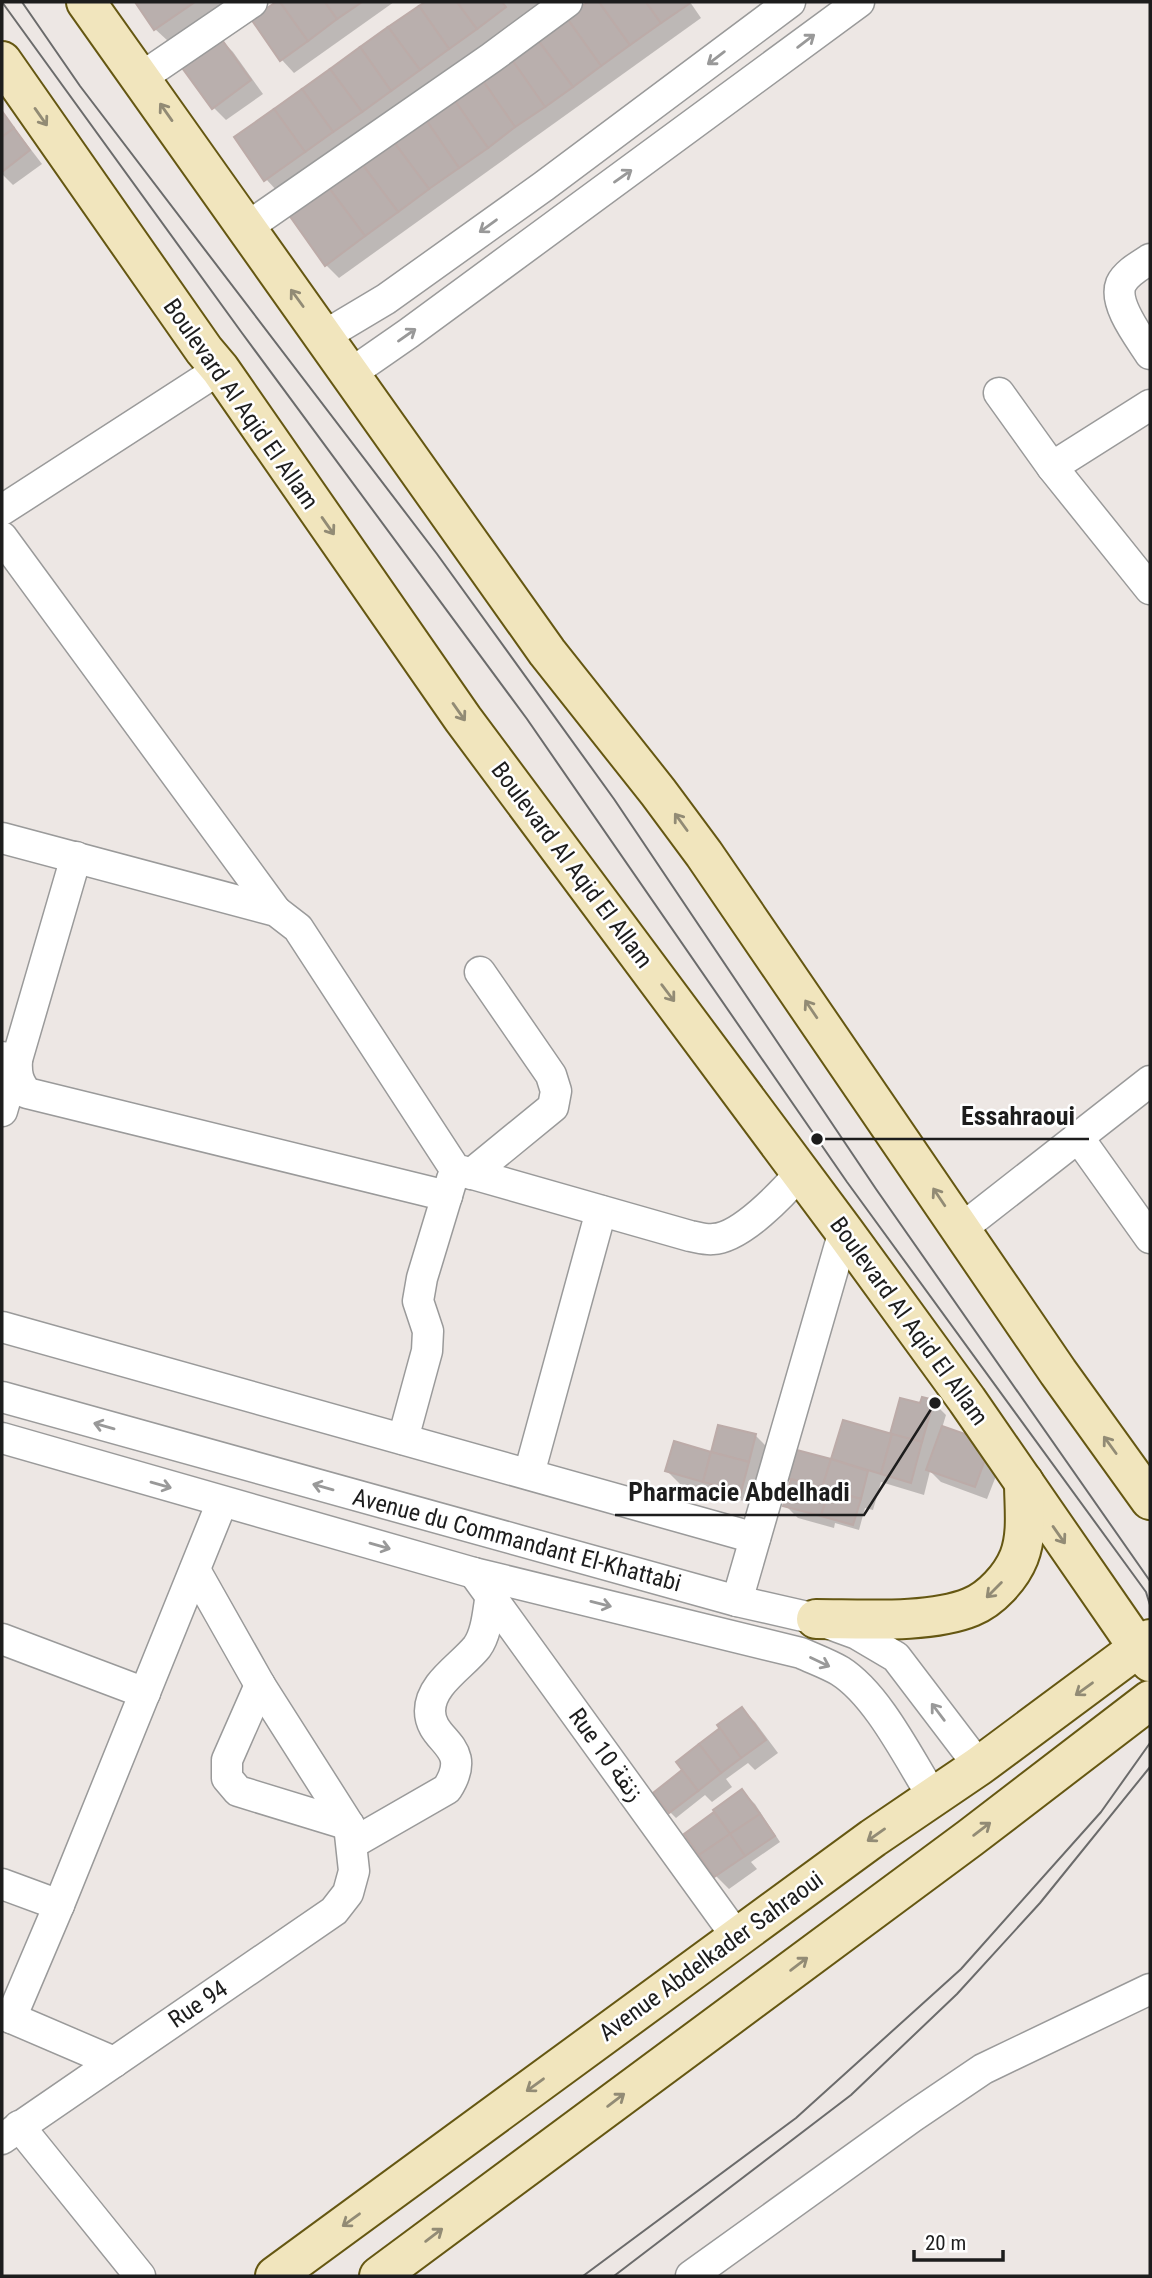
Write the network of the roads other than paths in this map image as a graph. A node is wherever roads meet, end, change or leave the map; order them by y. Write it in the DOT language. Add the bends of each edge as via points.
graph roads {
  1 [pos="86,2"];
  2 [pos="252,2"];
  3 [pos="567,2"];
  4 [pos="790,2"];
  5 [pos="859,2"];
  6 [pos="2,61"];
  7 [pos="142,78"];
  8 [pos="246,228"];
  9 [pos="1150,259"];
  10 [pos="324,336"];
  11 [pos="1150,354"];
  12 [pos="220,369"];
  13 [pos="351,374"];
  14 [pos="999,393"];
  15 [pos="1150,405"];
  16 [pos="1052,467"];
  17 [pos="2,510"];
  18 [pos="2,537"];
  19 [pos="1150,589"];
  20 [pos="2,838"];
  21 [pos="76,857"];
  22 [pos="276,911"];
  23 [pos="480,972"];
  24 [pos="9,1058"];
  25 [pos="1150,1081"];
  26 [pos="2,1111"];
  27 [pos="1078,1137"];
  28 [pos="801,1172"];
  29 [pos="458,1180"];
  30 [pos="601,1210"];
  31 [pos="961,1229"];
  32 [pos="844,1231"];
  33 [pos="1150,1238"];
  34 [pos="2,1327"];
  35 [pos="2,1397"];
  36 [pos="2,1438"];
  37 [pos="402,1439"];
  38 [pos="529,1474"];
  39 [pos="1024,1482"];
  40 [pos="1150,1500"];
  41 [pos="222,1502"];
  42 [pos="755,1538"];
  43 [pos="195,1570"];
  44 [pos="482,1583"];
  45 [pos="737,1601"];
  46 [pos="816,1619"];
  47 [pos="2,1639"];
  48 [pos="1146,1650"];
  49 [pos="260,1685"];
  50 [pos="145,1693"];
  51 [pos="1150,1700"];
  52 [pos="979,1766"];
  53 [pos="933,1797"];
  54 [pos="351,1834"];
  55 [pos="2,1884"];
  56 [pos="59,1905"];
  57 [pos="737,1937"];
  58 [pos="1150,1989"];
  59 [pos="6,2016"];
  60 [pos="114,2062"];
  61 [pos="10,2132"];
  62 [pos="140,2276"];
  63 [pos="275,2276"];
  64 [pos="379,2276"];
  65 [pos="691,2276"];
  1 -- 7 [label="main road"];
  2 -- 7 [label="street"];
  3 -- 8 [label="street"];
  4 -- 10 [label="street, one-way" via="465,243"];
  13 -- 5 [label="street, one-way"];
  6 -- 12 [label="main road, Boulevard Al Aqid El Allam, one-way"];
  8 -- 7 [label="main road, one-way"];
  10 -- 8 [label="main road, one-way"];
  9 -- 11 [label="street" via="1121,284 1120,299"];
  10 -- 13 [label="main road"];
  12 -- 17 [label="street"];
  12 -- 28 [label="main road, Boulevard Al Aqid El Allam, one-way" via="463,719"];
  31 -- 13 [label="main road, one-way" via="704,854 547,652"];
  14 -- 16 [label="street"];
  15 -- 16 [label="street"];
  16 -- 19 [label="street"];
  18 -- 22 [label="street"];
  20 -- 21 [label="street"];
  21 -- 22 [label="street"];
  21 -- 24 [label="street"];
  22 -- 29 [label="street" via="298,928"];
  23 -- 29 [label="street" via="551,1075 556,1091 553,1107"];
  24 -- 26 [label="street"];
  24 -- 29 [label="street" via="27,1093"];
  25 -- 27 [label="street"];
  27 -- 31 [label="street"];
  27 -- 33 [label="street"];
  28 -- 30 [label="street" via="782,1194 736,1231 714,1240"];
  28 -- 32 [label="main road, Boulevard Al Aqid El Allam"];
  29 -- 30 [label="street"];
  29 -- 37 [label="street" via="422,1278 418,1301 428,1331 427,1351"];
  30 -- 38 [label="street"];
  40 -- 31 [label="main road, one-way"];
  32 -- 39 [label="main road, Boulevard Al Aqid El Allam"];
  32 -- 42 [label="street"];
  34 -- 37 [label="street"];
  45 -- 35 [label="street, Avenue du Commandant El-Khattabi, one-way"];
  36 -- 41 [label="street, Avenue du Commandant El-Khattabi, one-way"];
  37 -- 38 [label="street"];
  38 -- 42 [label="street"];
  39 -- 46 [label="main road, one-way" via="1019,1559 992,1595 971,1607 937,1615"];
  39 -- 48 [label="main road, Boulevard Al Aqid El Allam, one-way"];
  41 -- 43 [label="street"];
  41 -- 44 [label="street, Avenue du Commandant El-Khattabi, one-way"];
  42 -- 45 [label="street"];
  43 -- 49 [label="street"];
  43 -- 50 [label="street"];
  44 -- 53 [label="street, Avenue du Commandant El-Khattabi, one-way" via="801,1653 840,1671 875,1705"];
  44 -- 54 [label="street" via="486,1625 478,1645 447,1677 433,1698 430,1713 455,1756 456,1775 447,1789"];
  44 -- 57 [label="street, Rue 10 زنقة"];
  45 -- 46 [label="street, Avenue du Commandant El-Khattabi"];
  52 -- 46 [label="street, Avenue du Commandant El-Khattabi, one-way" via="896,1657 857,1634"];
  47 -- 50 [label="street"];
  48 -- 52 [label="main road, Avenue Abdelkader Sahraoui, one-way"];
  49 -- 54 [label="street"];
  49 -- 54 [label="street" via="228,1760 228,1778 238,1791"];
  50 -- 56 [label="street"];
  64 -- 51 [label="main road, one-way"];
  52 -- 53 [label="main road, Avenue Abdelkader Sahraoui"];
  53 -- 57 [label="main road, Avenue Abdelkader Sahraoui, one-way"];
  54 -- 60 [label="street, Rue 94" via="354,1871 348,1893 334,1911"];
  55 -- 56 [label="street"];
  56 -- 59 [label="street"];
  57 -- 63 [label="main road, Avenue Abdelkader Sahraoui, one-way"];
  58 -- 65 [label="street" via="983,2069"];
  59 -- 60 [label="street"];
  60 -- 61 [label="street, Rue 94"];
  61 -- 62 [label="street"];
}
